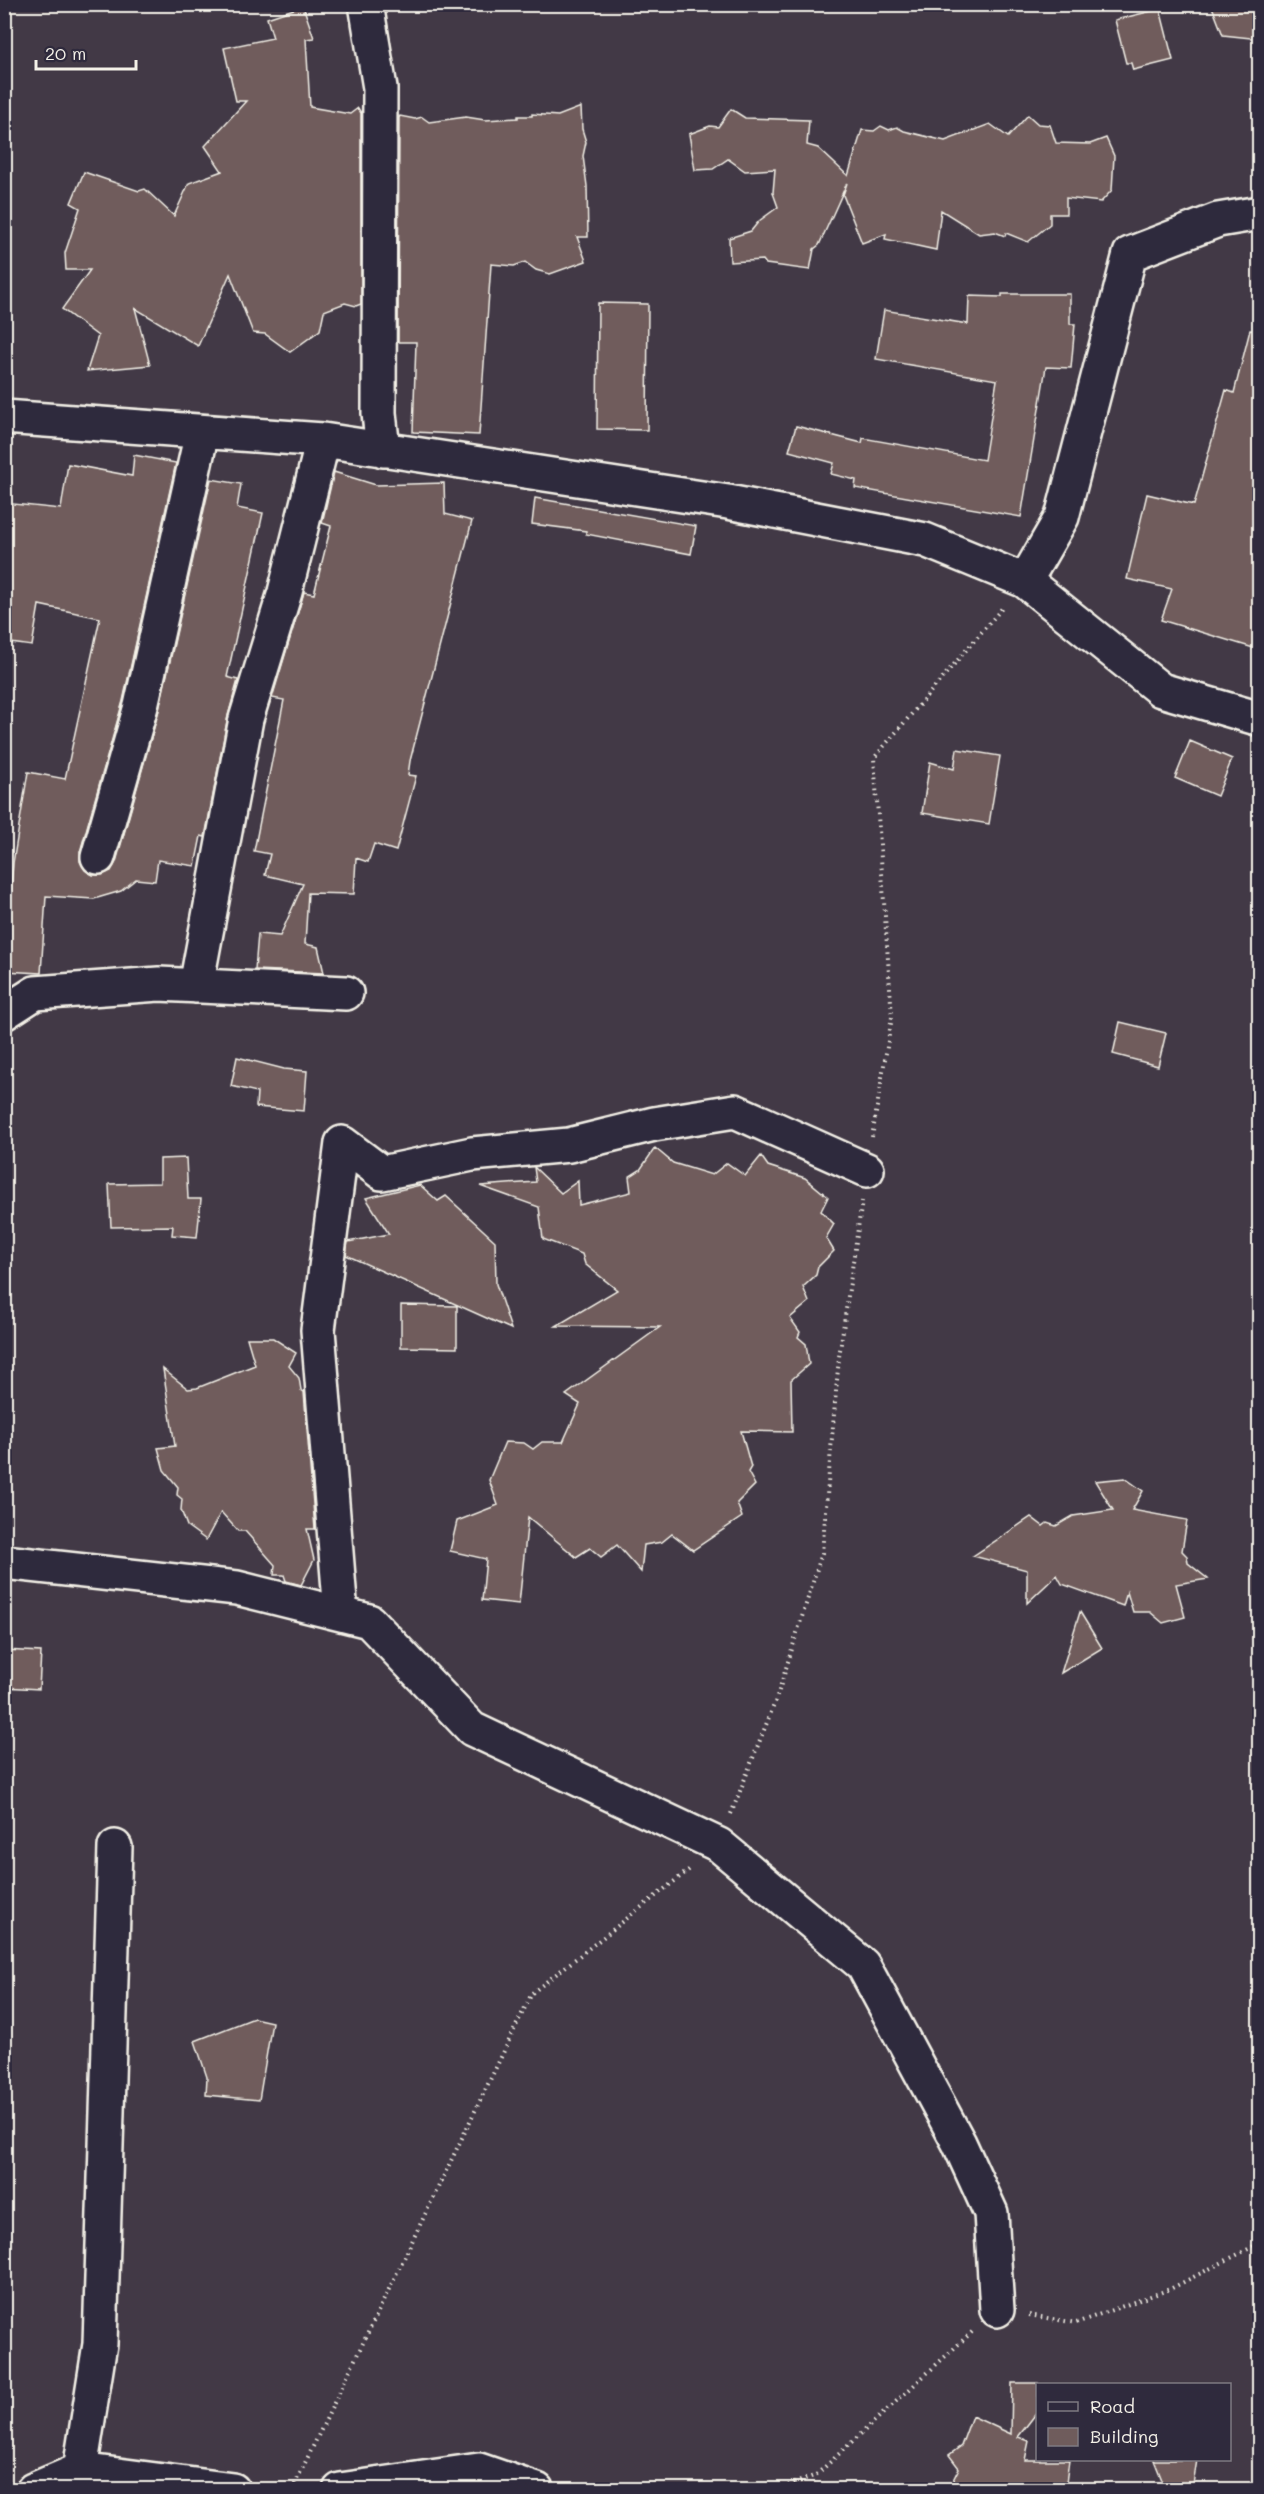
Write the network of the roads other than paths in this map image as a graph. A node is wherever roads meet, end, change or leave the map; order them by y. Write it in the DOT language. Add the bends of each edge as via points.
graph roads {
  1 [pos="366,4"];
  2 [pos="1260,213"];
  3 [pos="4,417"];
  4 [pos="202,432"];
  5 [pos="323,440"];
  6 [pos="383,450"];
  7 [pos="1025,581"];
  8 [pos="1260,719"];
  9 [pos="98,857"];
  10 [pos="196,986"];
  11 [pos="346,993"];
  12 [pos="4,1013"];
  13 [pos="867,1170"];
  14 [pos="4,1562"];
  15 [pos="341,1614"];
  16 [pos="115,1847"];
  17 [pos="997,2310"];
  18 [pos="80,2470"];
  19 [pos="33,2490"];
  20 [pos="233,2490"];
  21 [pos="340,2490"];
  22 [pos="537,2490"];
  1 -- 6 [label="street" via="380,88 379,413"];
  2 -- 7 [label="street" via="1218,220 1130,254 1062,517"];
  3 -- 4 [label="street"];
  4 -- 5 [label="street"];
  4 -- 9 [label="street" via="141,706"];
  5 -- 6 [label="street"];
  5 -- 10 [label="street" via="285,592 246,719"];
  6 -- 7 [label="street" via="728,502 925,540"];
  7 -- 8 [label="street" via="1161,690"];
  10 -- 11 [label="street"];
  10 -- 12 [label="street" via="159,984 35,993"];
  13 -- 15 [label="street" via="735,1111 654,1124 569,1146 472,1154 382,1173 342,1143 318,1330"];
  14 -- 15 [label="street" via="237,1588"];
  15 -- 17 [label="street" via="369,1621 472,1729 719,1845 863,1965 959,2144 991,2213"];
  16 -- 18 [label="street" via="100,2343"];
  18 -- 19 [label="street"];
  18 -- 20 [label="street"];
  21 -- 22 [label="street" via="479,2470"];
}
